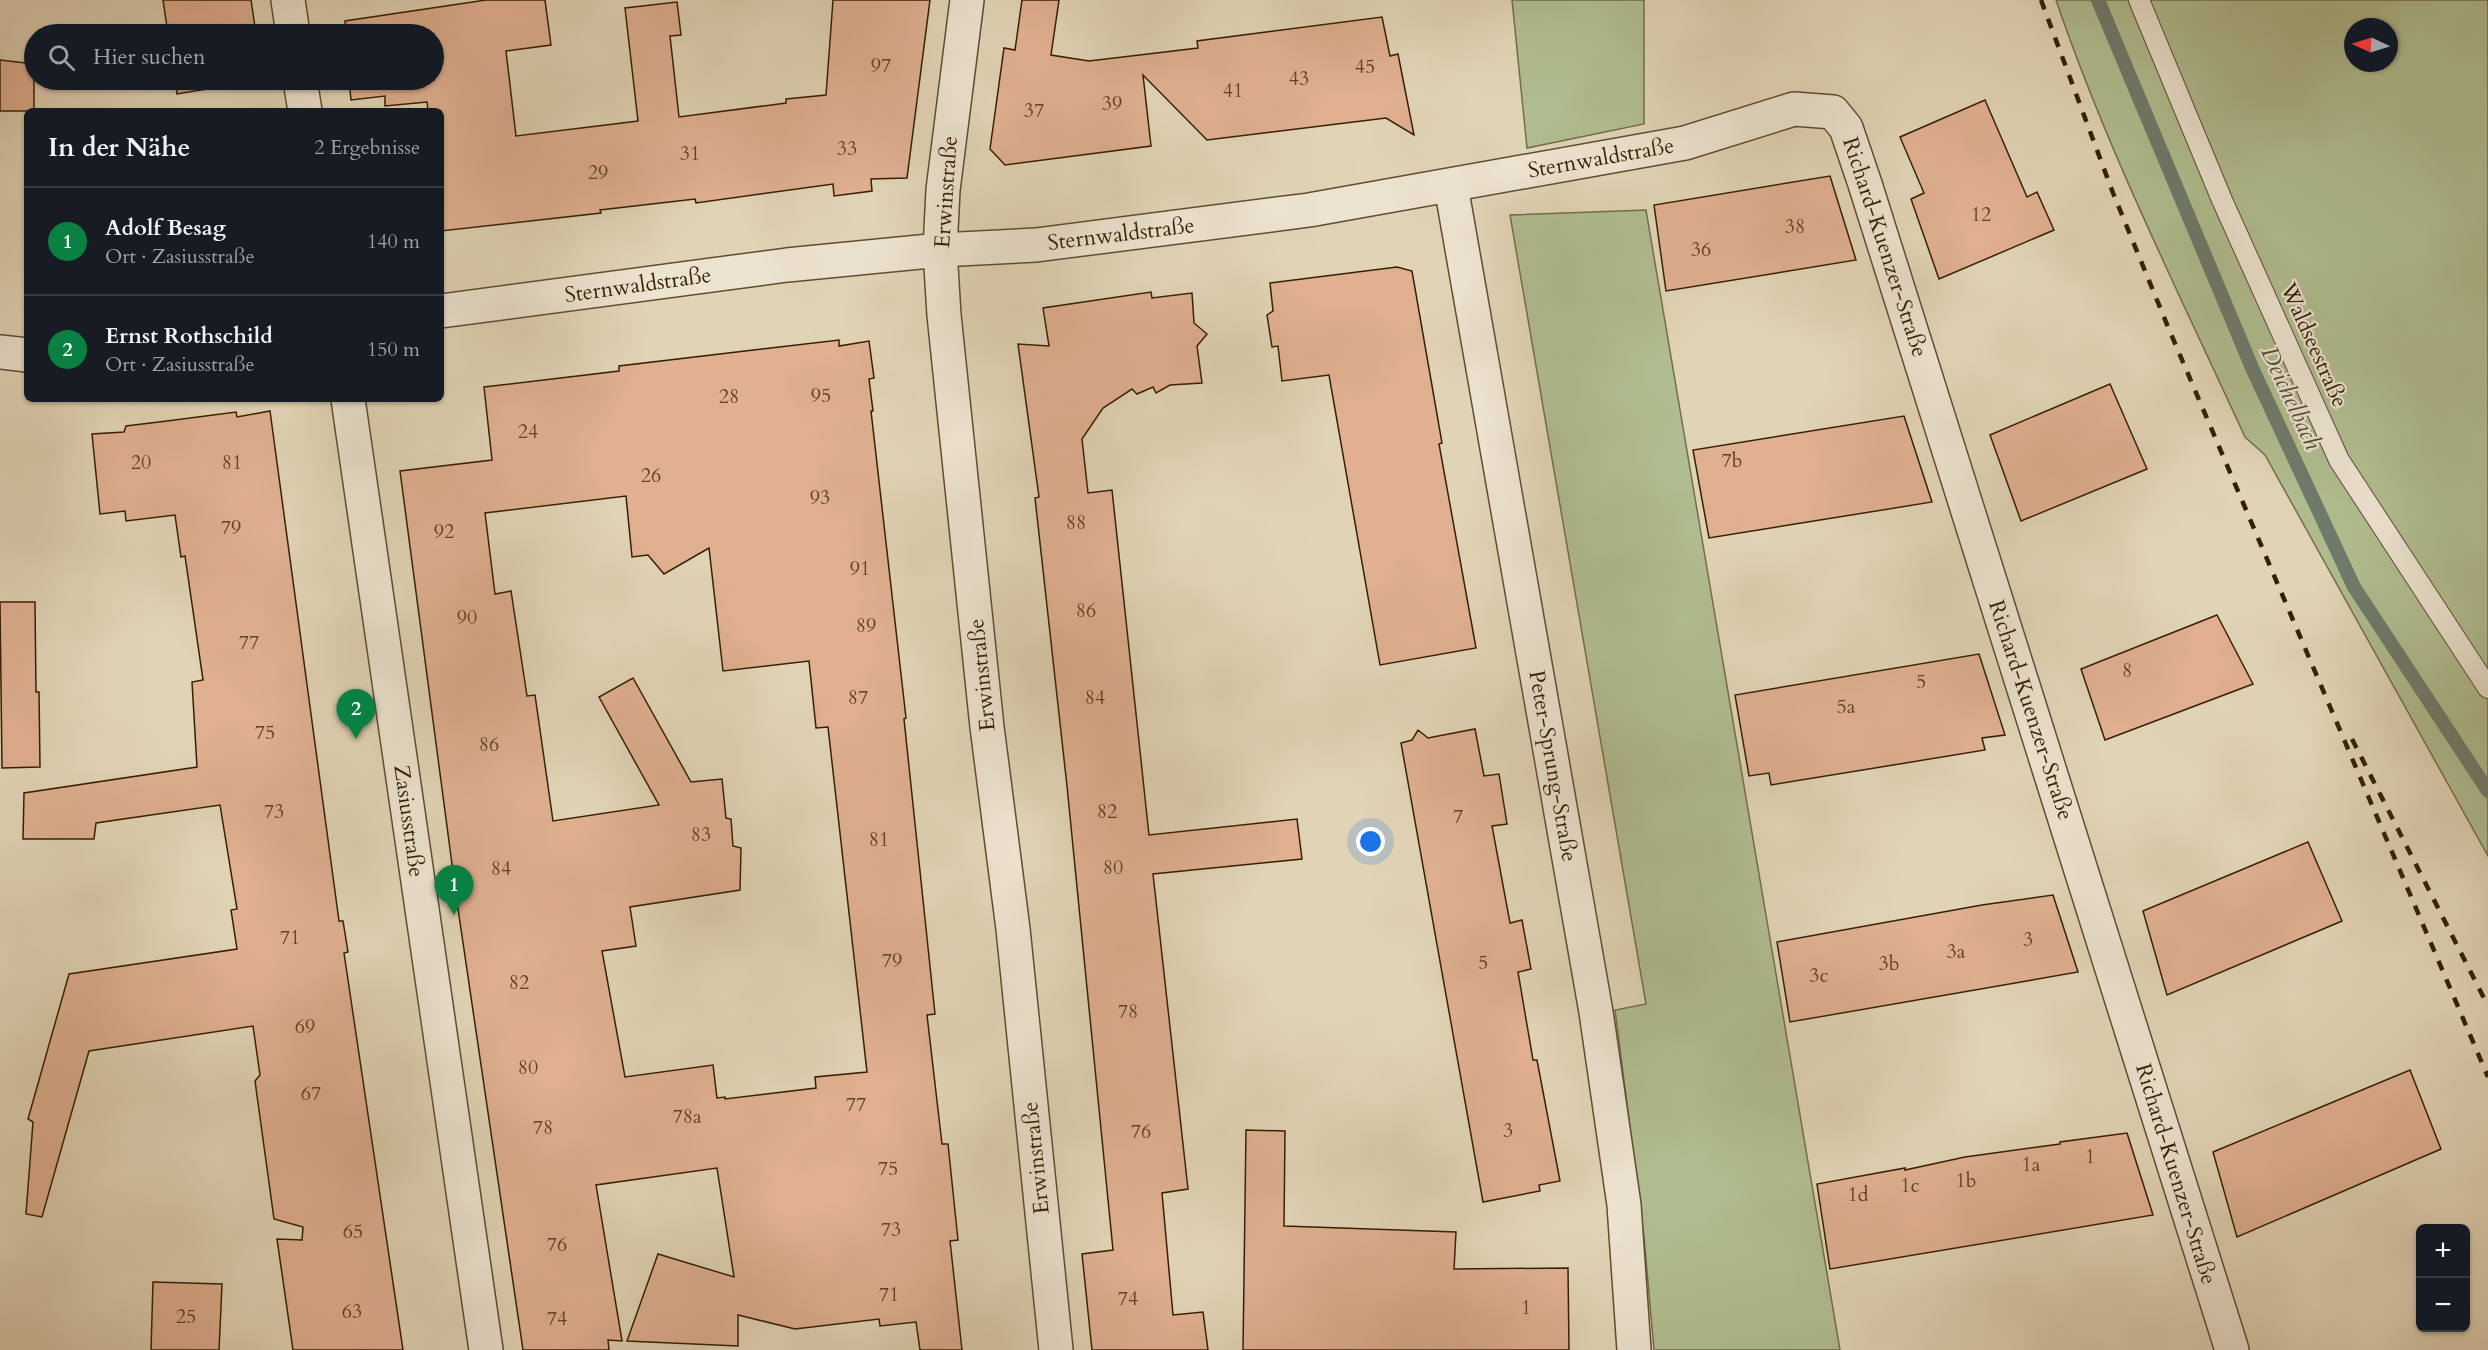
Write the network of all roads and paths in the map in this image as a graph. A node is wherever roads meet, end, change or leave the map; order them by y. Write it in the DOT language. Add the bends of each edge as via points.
graph roads {
  1 [pos="288,0"];
  2 [pos="967,0"];
  3 [pos="2139,0"];
  4 [pos="292,24"];
  5 [pos="302,90"];
  6 [pos="305,108"];
  7 [pos="1794,109"];
  8 [pos="1451,186"];
  9 [pos="940,250"];
  10 [pos="444,311"];
  11 [pos="0,352"];
  12 [pos="24,356"];
  13 [pos="348,402"];
  14 [pos="2488,688"];
  15 [pos="486,1350"];
  16 [pos="1056,1350"];
  17 [pos="1634,1350"];
  18 [pos="2232,1350"];
  1 -- 4 [label="street"];
  2 -- 9 [label="street, Erwinstraße" via="943,190"];
  3 -- 14 [label="lane, Waldseestraße" via="2222,200 2339,460"];
  5 -- 6 [label="street"];
  7 -- 8 [label="street, Sternwaldstraße" via="1685,143"];
  7 -- 18 [label="street, Richard-Kuenzer-Straße" via="1833,112 1846,128"];
  8 -- 9 [label="street, Sternwaldstraße" via="1309,210 1036,245"];
  8 -- 17 [label="street, Peter-Sprung-Straße" via="1596,1012 1624,1205"];
  9 -- 10 [label="street, Sternwaldstraße"];
  9 -- 16 [label="street, Erwinstraße" via="951,386"];
  11 -- 12 [label="street"];
  13 -- 15 [label="street, Zasiusstraße"];
}
